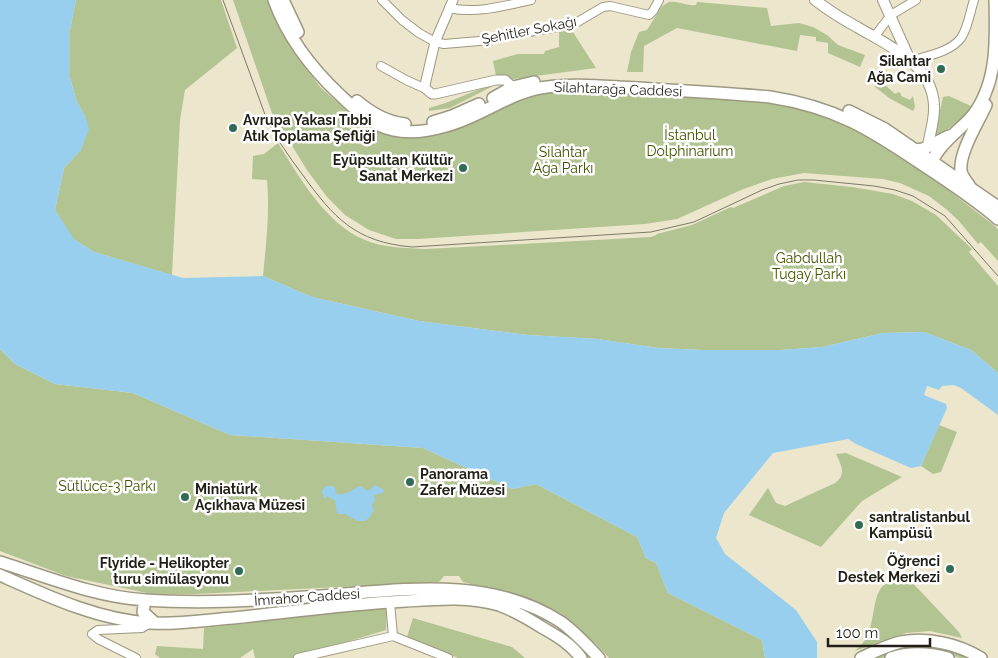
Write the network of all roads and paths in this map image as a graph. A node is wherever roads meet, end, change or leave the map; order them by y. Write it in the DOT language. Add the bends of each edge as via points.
graph roads {
  1 [pos="274,0"];
  2 [pos="283,0"];
  3 [pos="382,0"];
  4 [pos="531,0"];
  5 [pos="659,0"];
  6 [pos="815,0"];
  7 [pos="883,0"];
  8 [pos="916,0"];
  9 [pos="974,0"];
  10 [pos="996,0"];
  11 [pos="451,4"];
  12 [pos="891,16"];
  13 [pos="874,37"];
  14 [pos="435,42"];
  15 [pos="911,61"];
  16 [pos="381,66"];
  17 [pos="998,73"];
  18 [pos="512,88"];
  19 [pos="426,89"];
  20 [pos="951,138"];
  21 [pos="928,146"];
  22 [pos="966,148"];
  23 [pos="916,150"];
  24 [pos="932,166"];
  25 [pos="971,188"];
  26 [pos="998,207"];
  27 [pos="998,219"];
  28 [pos="3,563"];
  29 [pos="1,575"];
  30 [pos="145,600"];
  31 [pos="199,601"];
  32 [pos="390,602"];
  33 [pos="205,620"];
  34 [pos="153,623"];
  35 [pos="392,636"];
  36 [pos="136,658"];
  37 [pos="298,658"];
  38 [pos="448,658"];
  39 [pos="581,658"];
  40 [pos="599,658"];
  41 [pos="861,658"];
  42 [pos="891,658"];
  43 [pos="948,658"];
  44 [pos="981,658"];
  1 -- 24 [label="main road, Silahtarağa Caddesi" via="295,44 314,69 366,118 394,130 418,132 446,126 516,95 546,87 745,94 794,100 844,117"];
  2 -- 18 [label="main road, Silahtarağa Caddesi" via="299,35 319,64 362,105 385,119 408,124 442,120"];
  3 -- 14 [label="street" via="402,20"];
  4 -- 11 [label="street" via="476,11 461,11"];
  5 -- 14 [label="street, Şehitler Sokağı" via="649,14 610,6 574,24 462,43"];
  6 -- 13 [label="main road"];
  7 -- 12 [label="main road"];
  8 -- 12 [label="street"];
  9 -- 15 [label="street" via="964,32 956,43"];
  10 -- 20 [label="main road" via="991,76 979,107"];
  11 -- 14 [label="street"];
  12 -- 13 [label="street"];
  12 -- 15 [label="main road"];
  13 -- 15 [label="main road"];
  14 -- 19 [label="street"];
  15 -- 21 [label="main road" via="920,70 932,93 934,105"];
  16 -- 19 [label="street"];
  17 -- 22 [label="main road"];
  18 -- 19 [label="street" via="505,80 496,80 435,94"];
  18 -- 23 [label="main road, Silahtarağa Caddesi" via="561,78 783,91 818,99 848,111 885,129"];
  20 -- 21 [label="main road"];
  20 -- 22 [label="main road" via="950,147 954,151 961,152"];
  20 -- 24 [label="main road"];
  21 -- 23 [label="main road"];
  22 -- 25 [label="main road" via="961,170"];
  23 -- 24 [label="main road, Silahtarağa Caddesi"];
  24 -- 25 [label="main road, Silahtarağa Caddesi"];
  24 -- 27 [label="main road, Silahtarağa Caddesi"];
  25 -- 26 [label="main road, Silahtarağa Caddesi"];
  28 -- 29 [label="main road"];
  28 -- 30 [label="main road, İmrahor Caddesi" via="97,592"];
  29 -- 34 [label="main road, İmrahor Caddesi" via="79,608"];
  30 -- 31 [label="main road, İmrahor Caddesi"];
  30 -- 34 [label="main road" via="143,612"];
  31 -- 33 [label="main road" via="207,612"];
  31 -- 40 [label="main road, İmrahor Caddesi" via="254,601 426,589 477,590 540,610 582,639"];
  32 -- 33 [label="main road, İmrahor Caddesi"];
  32 -- 35 [label="street"];
  32 -- 39 [label="main road, İmrahor Caddesi" via="475,600 499,605 564,640"];
  33 -- 34 [label="main road, İmrahor Caddesi"];
  34 -- 36 [label="street" via="142,628 98,630 92,634"];
  35 -- 37 [label="street"];
  35 -- 38 [label="street"];
  41 -- 44 [label="main road" via="901,642 920,641 957,647"];
  42 -- 43 [label="main road" via="917,654"];
}
